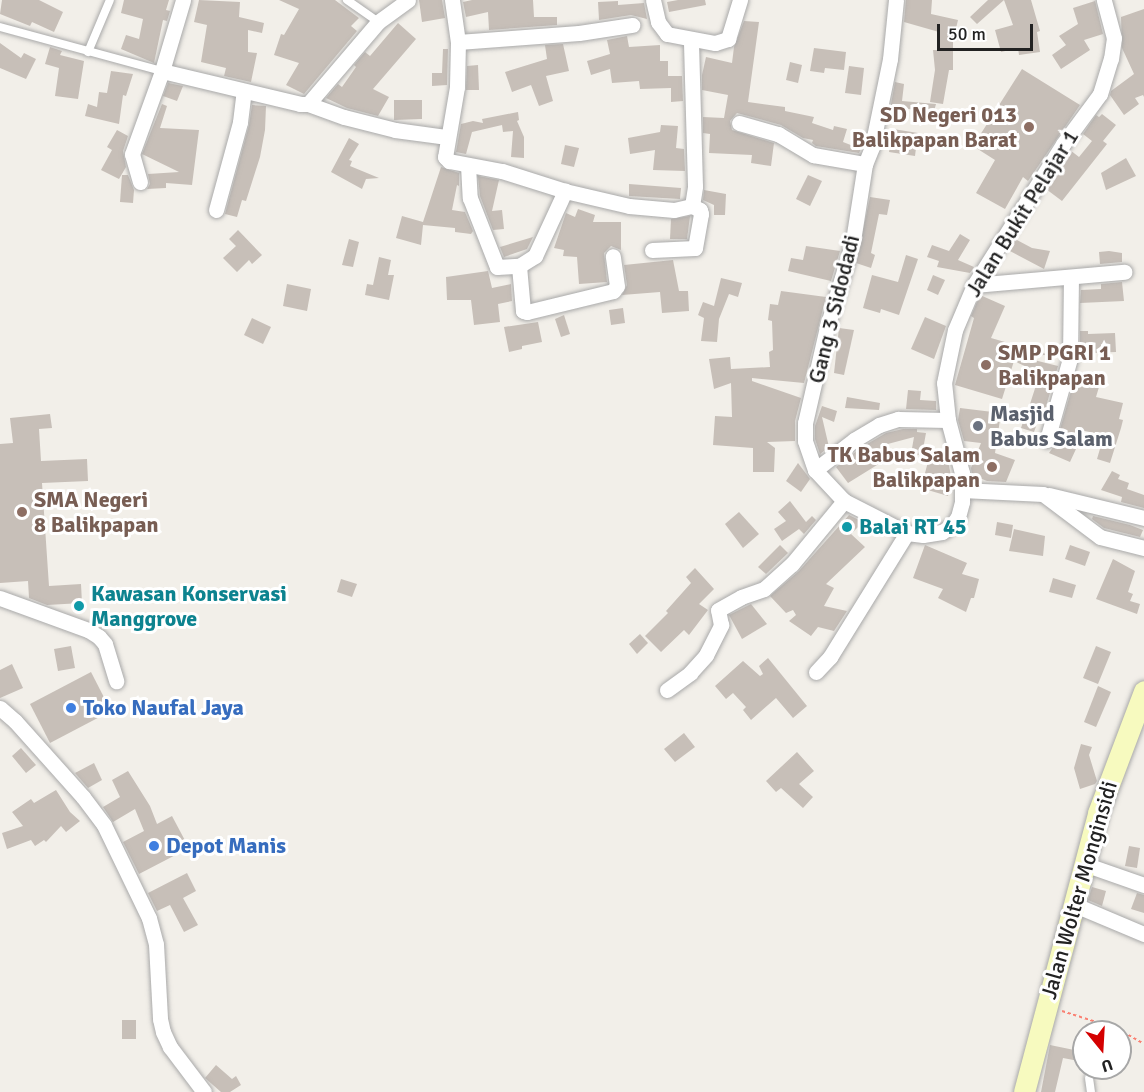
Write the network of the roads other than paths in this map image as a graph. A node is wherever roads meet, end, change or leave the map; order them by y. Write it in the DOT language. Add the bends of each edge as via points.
graph roads {
  1 [pos="110,0"];
  2 [pos="183,0"];
  3 [pos="347,0"];
  4 [pos="408,0"];
  5 [pos="452,0"];
  6 [pos="653,0"];
  7 [pos="740,0"];
  8 [pos="896,0"];
  9 [pos="1104,0"];
  10 [pos="378,22"];
  11 [pos="632,25"];
  12 [pos="0,27"];
  13 [pos="691,39"];
  14 [pos="458,42"];
  15 [pos="88,52"];
  16 [pos="162,71"];
  17 [pos="244,91"];
  18 [pos="308,104"];
  19 [pos="739,123"];
  20 [pos="446,137"];
  21 [pos="865,164"];
  22 [pos="468,165"];
  23 [pos="140,182"];
  24 [pos="565,191"];
  25 [pos="692,206"];
  26 [pos="216,210"];
  27 [pos="652,249"];
  28 [pos="613,256"];
  29 [pos="519,266"];
  30 [pos="1124,272"];
  31 [pos="1071,277"];
  32 [pos="974,285"];
  33 [pos="948,420"];
  34 [pos="1047,440"];
  35 [pos="815,470"];
  36 [pos="962,490"];
  37 [pos="1043,494"];
  38 [pos="844,501"];
  39 [pos="1144,518"];
  40 [pos="942,532"];
  41 [pos="907,533"];
  42 [pos="1144,548"];
  43 [pos="0,598"];
  44 [pos="816,672"];
  45 [pos="116,681"];
  46 [pos="667,690"];
  47 [pos="1144,691"];
  48 [pos="0,708"];
  49 [pos="1084,864"];
  50 [pos="1144,885"];
  51 [pos="1075,905"];
  52 [pos="1144,934"];
  53 [pos="204,1092"];
  54 [pos="1024,1092"];
  1 -- 15 [label="lane"];
  2 -- 16 [label="street"];
  3 -- 10 [label="lane"];
  4 -- 10 [label="street"];
  5 -- 14 [label="street"];
  6 -- 13 [label="street" via="660,28 667,34"];
  7 -- 13 [label="street" via="728,39 715,43"];
  8 -- 21 [label="street, Gang 3 Sidodadi" via="890,59"];
  9 -- 32 [label="street, Jalan Bukit Pelajar 1" via="1114,38 1100,94 1063,144"];
  10 -- 18 [label="street"];
  11 -- 14 [label="street"];
  12 -- 15 [label="lane"];
  13 -- 25 [label="street"];
  14 -- 20 [label="street" via="457,87"];
  15 -- 16 [label="lane"];
  16 -- 17 [label="street"];
  16 -- 23 [label="street" via="132,154"];
  17 -- 18 [label="street"];
  17 -- 26 [label="street" via="233,154"];
  18 -- 20 [label="street" via="395,130"];
  19 -- 21 [label="street" via="778,134 813,155"];
  20 -- 22 [label="street" via="445,157"];
  21 -- 35 [label="street, Gang 3 Sidodadi" via="853,241 827,327 805,423 805,441"];
  22 -- 24 [label="street" via="502,171"];
  22 -- 29 [label="street" via="470,198 494,266"];
  24 -- 25 [label="street" via="629,206 674,210"];
  24 -- 29 [label="street" via="536,256"];
  25 -- 27 [label="street" via="701,214 695,248"];
  28 -- 29 [label="street" via="617,286 614,291 527,312 523,310"];
  30 -- 31 [label="street"];
  31 -- 32 [label="street"];
  31 -- 34 [label="street" via="1070,358"];
  32 -- 33 [label="street, Jalan Bukit Pelajar 1" via="955,330 944,383"];
  33 -- 35 [label="street" via="898,419 879,425"];
  33 -- 36 [label="street, Jalan Bukit Pelajar 1" via="962,473"];
  35 -- 38 [label="street, Gang 3 Sidodadi"];
  36 -- 37 [label="street"];
  36 -- 40 [label="street, Jalan Bukit Pelajar 1" via="958,518"];
  37 -- 39 [label="street"];
  37 -- 42 [label="street" via="1100,537"];
  38 -- 41 [label="street, Gang 3 Sidodadi"];
  38 -- 46 [label="street" via="792,564 764,590 718,610 721,625 706,655"];
  40 -- 41 [label="street, Gang 3 Sidodadi"];
  41 -- 44 [label="street" via="830,657"];
  43 -- 45 [label="street" via="99,637 105,644"];
  47 -- 49 [label="main road, Jalan Wolter Monginsidi" via="1098,813"];
  48 -- 53 [label="street" via="104,825 149,918 156,944 163,1032"];
  49 -- 50 [label="street"];
  49 -- 51 [label="main road, Jalan Wolter Monginsidi"];
  51 -- 52 [label="street"];
  51 -- 54 [label="main road, Jalan Wolter Monginsidi"];
}
